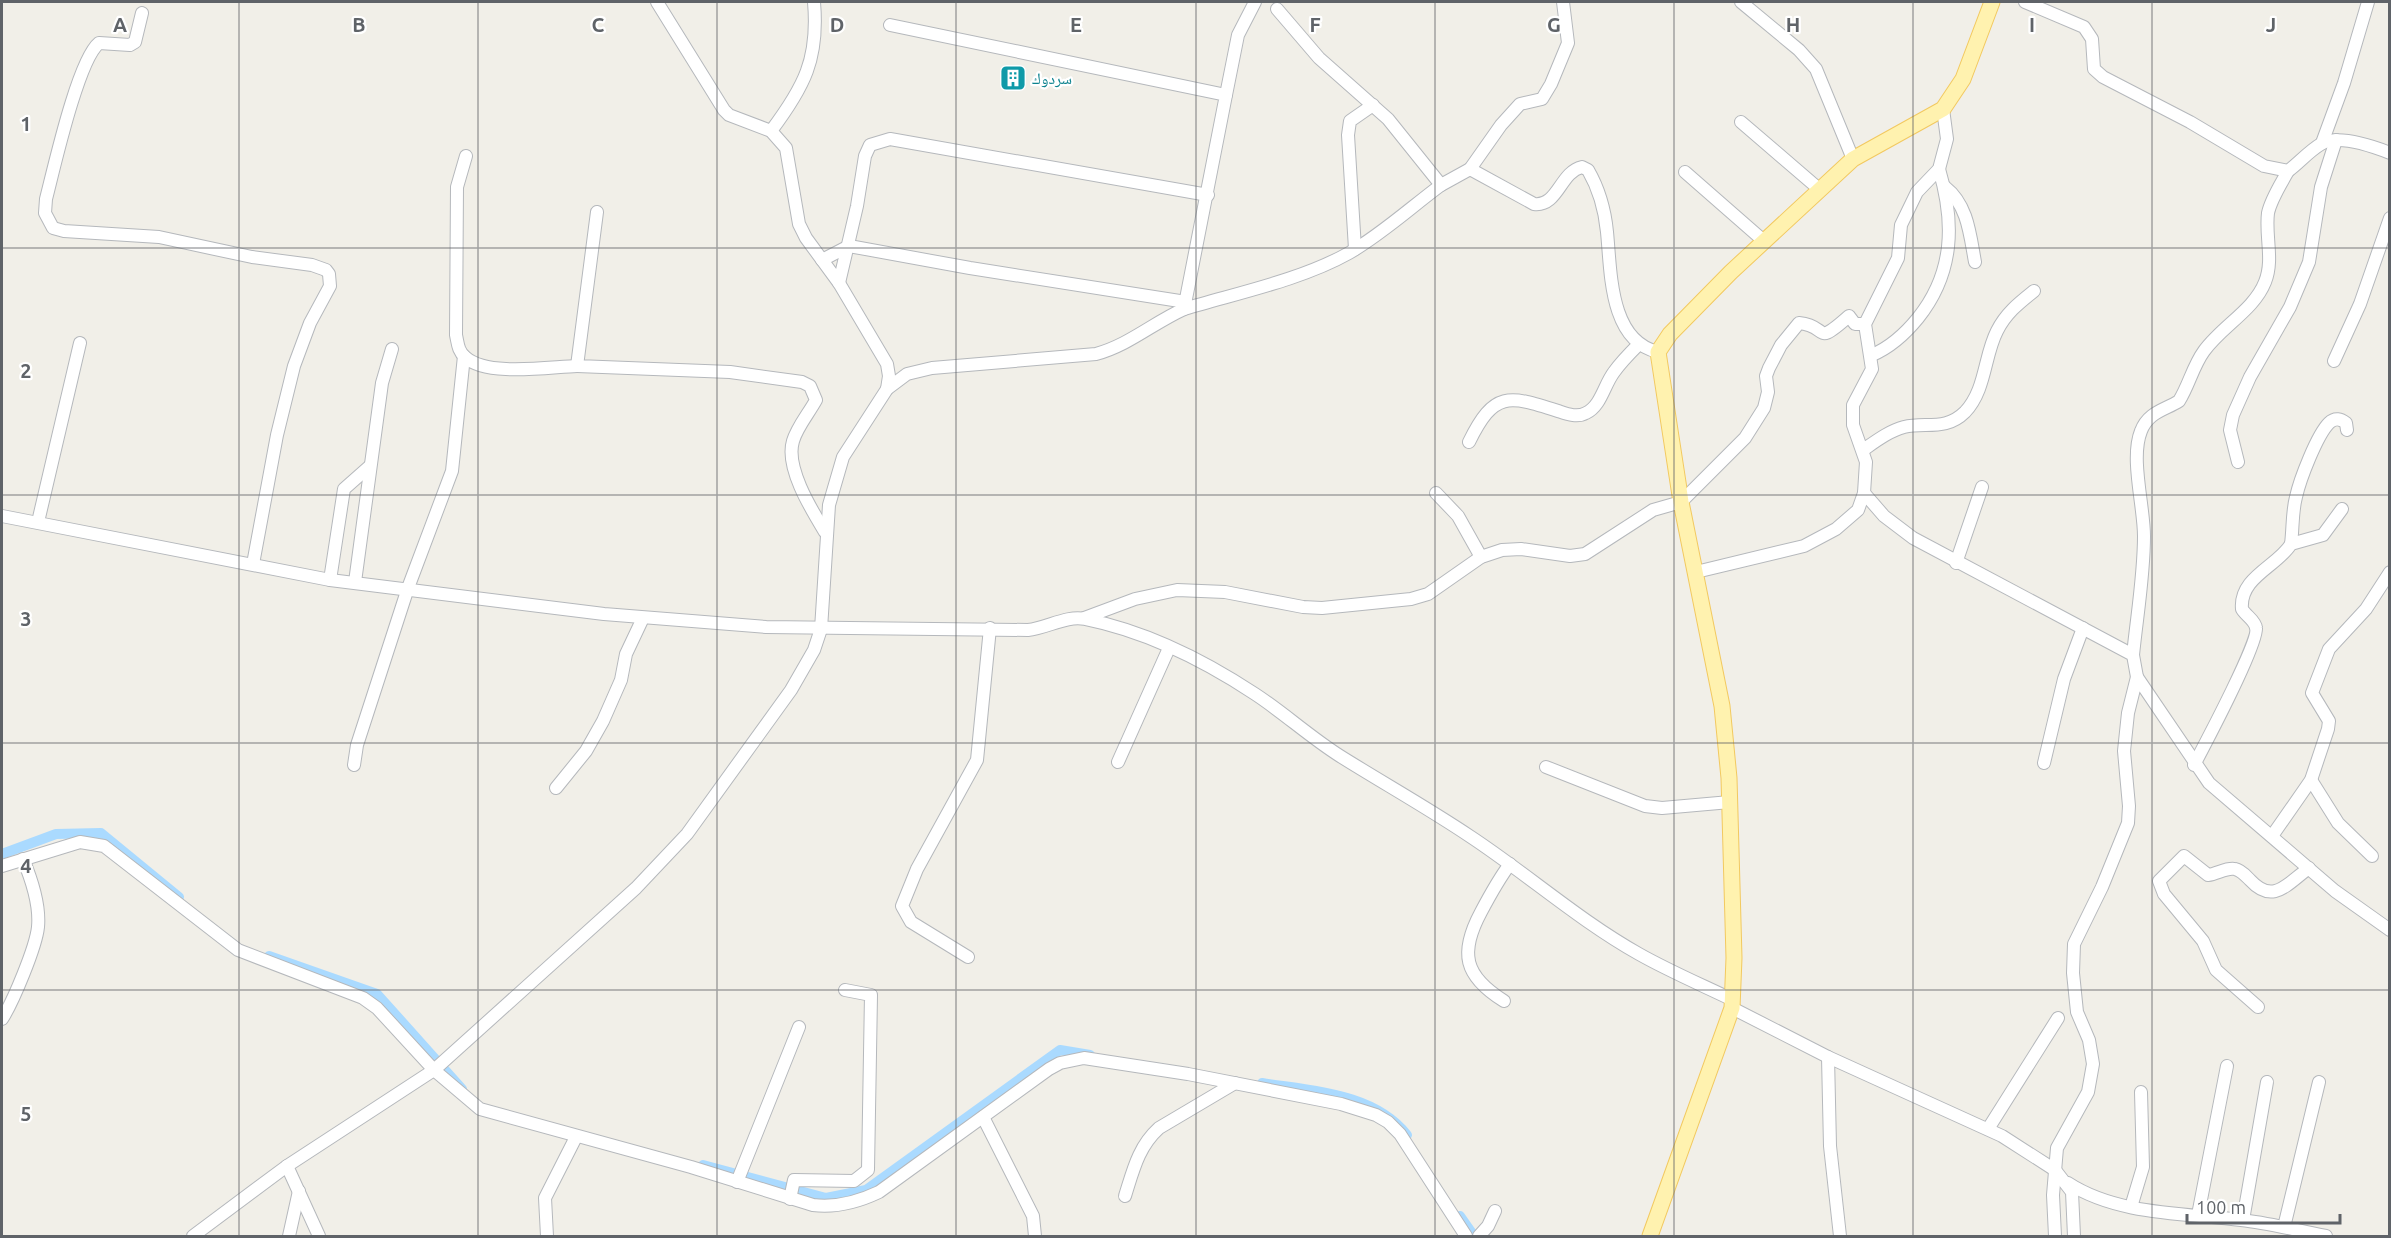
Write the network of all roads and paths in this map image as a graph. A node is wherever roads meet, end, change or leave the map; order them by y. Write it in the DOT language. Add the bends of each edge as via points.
graph roads {
  1 [pos="657,2"];
  2 [pos="814,2"];
  3 [pos="1255,2"];
  4 [pos="1266,2"];
  5 [pos="1563,2"];
  6 [pos="1741,2"];
  7 [pos="1992,2"];
  8 [pos="2025,2"];
  9 [pos="2368,2"];
  10 [pos="1278,5"];
  11 [pos="142,13"];
  12 [pos="890,25"];
  13 [pos="1226,95"];
  14 [pos="1373,105"];
  15 [pos="1943,109"];
  16 [pos="1741,122"];
  17 [pos="771,131"];
  18 [pos="2336,140"];
  19 [pos="2322,143"];
  20 [pos="2390,153"];
  21 [pos="466,156"];
  22 [pos="1852,159"];
  23 [pos="1470,169"];
  24 [pos="1939,170"];
  25 [pos="2288,171"];
  26 [pos="1685,172"];
  27 [pos="1441,185"];
  28 [pos="1944,186"];
  29 [pos="1819,189"];
  30 [pos="1208,195"];
  31 [pos="597,212"];
  32 [pos="2390,218"];
  33 [pos="1765,242"];
  34 [pos="849,246"];
  35 [pos="1355,249"];
  36 [pos="822,260"];
  37 [pos="1975,262"];
  38 [pos="839,283"];
  39 [pos="2034,291"];
  40 [pos="1185,306"];
  41 [pos="1865,324"];
  42 [pos="80,344"];
  43 [pos="1639,344"];
  44 [pos="392,349"];
  45 [pos="1658,352"];
  46 [pos="1872,355"];
  47 [pos="464,356"];
  48 [pos="2334,361"];
  49 [pos="577,366"];
  50 [pos="887,389"];
  51 [pos="2347,430"];
  52 [pos="1469,442"];
  53 [pos="1863,450"];
  54 [pos="2238,462"];
  55 [pos="370,466"];
  56 [pos="1982,487"];
  57 [pos="1436,493"];
  58 [pos="1864,493"];
  59 [pos="1681,502"];
  60 [pos="2343,509"];
  61 [pos="2,516"];
  62 [pos="38,522"];
  63 [pos="825,532"];
  64 [pos="2291,544"];
  65 [pos="1481,557"];
  66 [pos="1956,563"];
  67 [pos="253,564"];
  68 [pos="1696,572"];
  69 [pos="2390,572"];
  70 [pos="330,580"];
  71 [pos="355,582"];
  72 [pos="408,588"];
  73 [pos="643,618"];
  74 [pos="1084,618"];
  75 [pos="821,628"];
  76 [pos="990,628"];
  77 [pos="2083,628"];
  78 [pos="1169,648"];
  79 [pos="2133,655"];
  80 [pos="2137,677"];
  81 [pos="1118,762"];
  82 [pos="2044,763"];
  83 [pos="354,765"];
  84 [pos="2194,765"];
  85 [pos="1546,767"];
  86 [pos="2311,780"];
  87 [pos="556,788"];
  88 [pos="1730,802"];
  89 [pos="2272,836"];
  90 [pos="2372,856"];
  91 [pos="23,859"];
  92 [pos="1510,864"];
  93 [pos="2,866"];
  94 [pos="2309,868"];
  95 [pos="2390,930"];
  96 [pos="968,957"];
  97 [pos="845,990"];
  98 [pos="1504,1001"];
  99 [pos="1732,1004"];
  100 [pos="2258,1007"];
  101 [pos="2058,1018"];
  102 [pos="2,1019"];
  103 [pos="799,1027"];
  104 [pos="1828,1058"];
  105 [pos="2227,1066"];
  106 [pos="434,1070"];
  107 [pos="2267,1082"];
  108 [pos="2319,1082"];
  109 [pos="1235,1083"];
  110 [pos="2141,1092"];
  111 [pos="983,1117"];
  112 [pos="1988,1128"];
  113 [pos="576,1137"];
  114 [pos="287,1166"];
  115 [pos="2055,1170"];
  116 [pos="737,1182"];
  117 [pos="2068,1183"];
  118 [pos="299,1191"];
  119 [pos="1125,1196"];
  120 [pos="790,1199"];
  121 [pos="2131,1207"];
  122 [pos="1495,1211"];
  123 [pos="2198,1215"];
  124 [pos="2244,1220"];
  125 [pos="2284,1227"];
  126 [pos="193,1236"];
  127 [pos="289,1236"];
  128 [pos="319,1236"];
  129 [pos="547,1236"];
  130 [pos="1035,1236"];
  131 [pos="1467,1236"];
  132 [pos="1479,1236"];
  133 [pos="1650,1236"];
  134 [pos="1840,1236"];
  135 [pos="2055,1236"];
  136 [pos="2074,1236"];
  137 [pos="2326,1236"];
  1 -- 17 [label="street" via="723,110"];
  2 -- 17 [label="street" via="813,50 808,70 802,86"];
  3 -- 13 [label="street" via="1238,35"];
  4 -- 10 [label="street"];
  5 -- 23 [label="street" via="1568,43 1551,84 1542,99 1520,104"];
  6 -- 22 [label="street" via="1816,69"];
  7 -- 15 [label="main road" via="1964,79"];
  8 -- 25 [label="street" via="2084,27 2092,39 2094,69 2103,77 2264,166"];
  9 -- 19 [label="street"];
  10 -- 14 [label="street" via="1319,58"];
  11 -- 67 [label="street" via="135,42 99,43 91,53 52,176 45,213 53,228 64,231 159,237 312,265 329,274 330,286 310,323 294,366"];
  12 -- 13 [label="street"];
  13 -- 30 [label="street"];
  14 -- 27 [label="street"];
  14 -- 35 [label="street" via="1350,121 1348,135"];
  15 -- 22 [label="main road"];
  15 -- 24 [label="street" via="1947,139"];
  16 -- 29 [label="street"];
  17 -- 36 [label="street" via="786,148 799,224"];
  18 -- 19 [label="street"];
  18 -- 20 [label="street"];
  18 -- 54 [label="street" via="2321,187 2309,262 2290,307 2233,415 2230,430"];
  19 -- 25 [label="street"];
  21 -- 47 [label="street" via="458,187 456,335"];
  22 -- 29 [label="main road"];
  23 -- 27 [label="street"];
  23 -- 43 [label="street" via="1538,205 1551,199 1573,171 1582,167 1588,170 1602,203 1618,307"];
  24 -- 28 [label="street"];
  24 -- 41 [label="street" via="1917,192 1901,225 1898,258"];
  25 -- 79 [label="street" via="2268,213 2270,262 2259,295 2204,351 2179,400 2155,412 2141,431 2138,470 2144,551"];
  26 -- 33 [label="street"];
  27 -- 35 [label="street"];
  28 -- 37 [label="street" via="1964,213"];
  28 -- 46 [label="street" via="1949,241 1935,296 1899,339"];
  29 -- 33 [label="main road"];
  30 -- 34 [label="street" via="890,139 870,145 865,156"];
  30 -- 40 [label="street"];
  31 -- 49 [label="street"];
  32 -- 48 [label="street" via="2360,304"];
  33 -- 45 [label="main road" via="1670,334"];
  34 -- 36 [label="street"];
  34 -- 38 [label="street"];
  34 -- 40 [label="street"];
  35 -- 40 [label="street" via="1299,274"];
  36 -- 38 [label="street"];
  38 -- 50 [label="street" via="887,364"];
  39 -- 53 [label="street" via="2010,310 1997,331 1978,390 1965,412 1942,425 1904,427"];
  40 -- 50 [label="street" via="1119,348 1096,354 932,368 907,374"];
  41 -- 46 [label="street"];
  41 -- 59 [label="street" via="1855,324 1848,316 1823,334 1799,324 1781,345 1769,368 1768,393 1758,420"];
  42 -- 62 [label="street"];
  43 -- 45 [label="street"];
  43 -- 52 [label="street" via="1614,372 1588,412 1571,415 1526,400 1505,401 1482,415"];
  44 -- 55 [label="street" via="382,383"];
  45 -- 59 [label="main road"];
  46 -- 53 [label="street" via="1872,369 1853,405 1853,425"];
  47 -- 49 [label="street" via="475,363 508,369"];
  47 -- 72 [label="street" via="452,471"];
  49 -- 63 [label="street" via="730,372 810,386 816,400 797,431 791,453 793,467"];
  50 -- 63 [label="street" via="843,458 832,488"];
  51 -- 64 [label="street" via="2343,420 2330,422 2313,452 2295,498"];
  53 -- 58 [label="street"];
  55 -- 70 [label="street" via="344,489"];
  55 -- 71 [label="street"];
  56 -- 66 [label="street"];
  57 -- 65 [label="street" via="1458,516"];
  58 -- 66 [label="street" via="1898,529"];
  58 -- 68 [label="street" via="1850,518 1819,540"];
  59 -- 65 [label="street" via="1653,510 1585,554 1570,556 1511,549"];
  59 -- 68 [label="main road"];
  60 -- 64 [label="street" via="2323,535"];
  61 -- 62 [label="street"];
  62 -- 67 [label="street"];
  63 -- 75 [label="street"];
  64 -- 84 [label="street" via="2285,554 2257,575 2244,594 2242,609 2254,622 2256,633 2250,653"];
  65 -- 74 [label="street" via="1439,587 1411,599 1322,608 1225,592 1177,590 1136,599"];
  66 -- 77 [label="street"];
  67 -- 70 [label="street"];
  68 -- 88 [label="main road" via="1722,706"];
  69 -- 86 [label="street" via="2366,609 2323,660 2312,693 2329,721"];
  70 -- 71 [label="street"];
  71 -- 72 [label="street"];
  72 -- 73 [label="street"];
  72 -- 83 [label="street"];
  73 -- 75 [label="street"];
  73 -- 87 [label="street" via="603,722"];
  74 -- 76 [label="street" via="1028,630"];
  74 -- 78 [label="street"];
  75 -- 76 [label="street"];
  75 -- 106 [label="street" via="792,690 687,834 636,888"];
  76 -- 96 [label="street" via="977,760 917,869 902,906 911,922"];
  77 -- 79 [label="street"];
  77 -- 82 [label="street" via="2064,679"];
  78 -- 81 [label="street"];
  78 -- 92 [label="street" via="1257,695 1341,756 1419,801"];
  79 -- 80 [label="street"];
  80 -- 84 [label="street"];
  80 -- 115 [label="street" via="2124,752 2128,823 2072,955 2077,1012 2094,1064 2088,1092 2057,1148"];
  84 -- 89 [label="street"];
  85 -- 88 [label="street" via="1646,806"];
  86 -- 89 [label="street"];
  86 -- 90 [label="street" via="2338,823"];
  88 -- 99 [label="main road"];
  89 -- 94 [label="street"];
  91 -- 93 [label="street"];
  91 -- 102 [label="street" via="30,875 38,927"];
  91 -- 106 [label="street" via="80,842 104,846 238,950 363,998"];
  92 -- 98 [label="street" via="1494,885 1467,943 1476,978"];
  92 -- 99 [label="street" via="1639,955"];
  94 -- 95 [label="street"];
  94 -- 100 [label="street" via="2281,889 2266,893 2238,869 2208,876 2184,856 2159,881 2164,894 2203,941 2216,970"];
  97 -- 120 [label="street" via="871,995 868,1170 854,1181 794,1180"];
  99 -- 104 [label="street"];
  99 -- 133 [label="main road"];
  101 -- 112 [label="street"];
  103 -- 116 [label="street"];
  104 -- 112 [label="street"];
  104 -- 134 [label="street" via="1830,1146"];
  105 -- 123 [label="street"];
  106 -- 113 [label="street" via="480,1109"];
  106 -- 114 [label="street"];
  107 -- 124 [label="street"];
  108 -- 125 [label="street"];
  109 -- 111 [label="street" via="1097,1059 1073,1059 1049,1069"];
  109 -- 119 [label="street" via="1149,1137 1141,1146"];
  109 -- 131 [label="street" via="1341,1104 1388,1122 1400,1134"];
  110 -- 121 [label="street" via="2144,1167"];
  111 -- 120 [label="street" via="864,1199 828,1207"];
  111 -- 130 [label="street" via="1033,1216"];
  112 -- 115 [label="street"];
  113 -- 116 [label="street"];
  113 -- 129 [label="street" via="545,1198"];
  114 -- 118 [label="street"];
  114 -- 126 [label="street"];
  115 -- 117 [label="street"];
  115 -- 135 [label="street"];
  116 -- 120 [label="street"];
  117 -- 121 [label="street" via="2085,1194"];
  117 -- 136 [label="street" via="2072,1191"];
  118 -- 127 [label="street"];
  118 -- 128 [label="street"];
  121 -- 123 [label="street"];
  122 -- 132 [label="street"];
  123 -- 124 [label="street"];
  124 -- 125 [label="street"];
  125 -- 137 [label="street"];
}
